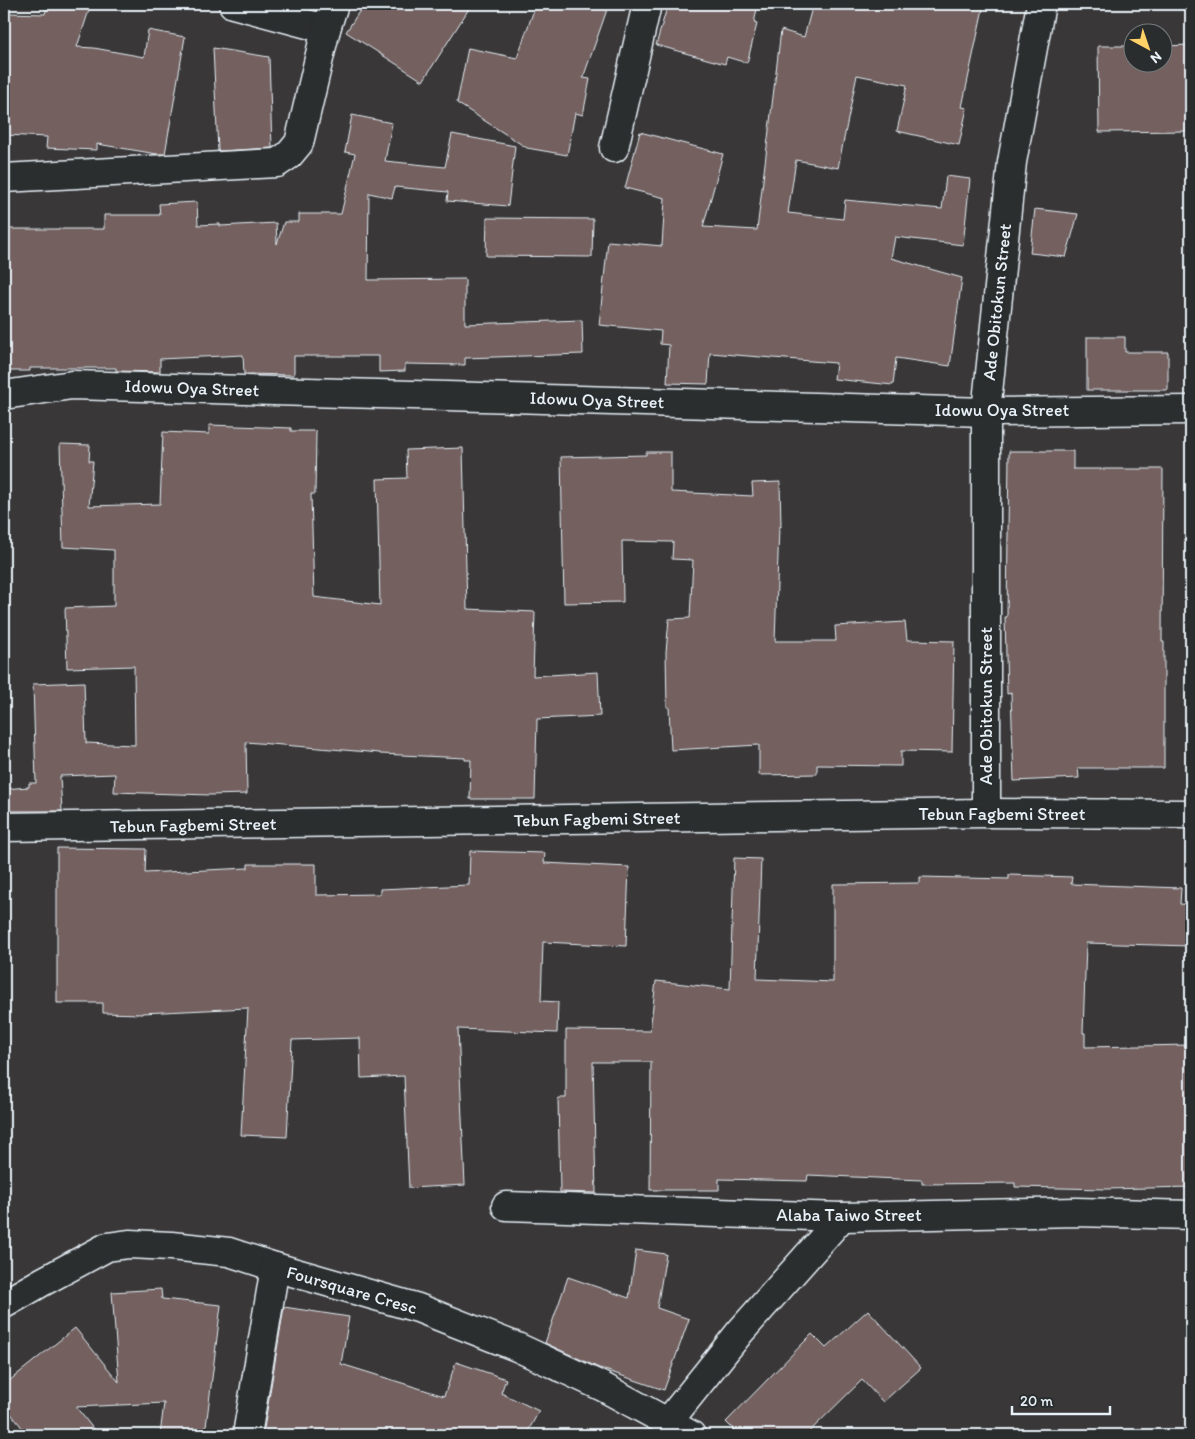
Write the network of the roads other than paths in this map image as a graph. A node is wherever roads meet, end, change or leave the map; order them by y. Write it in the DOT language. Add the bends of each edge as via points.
graph roads {
  1 [pos="233,4"];
  2 [pos="647,4"];
  3 [pos="1040,4"];
  4 [pos="330,16"];
  5 [pos="614,148"];
  6 [pos="4,178"];
  7 [pos="4,395"];
  8 [pos="1191,410"];
  9 [pos="986,412"];
  10 [pos="986,813"];
  11 [pos="1191,814"];
  12 [pos="4,827"];
  13 [pos="506,1206"];
  14 [pos="1191,1215"];
  15 [pos="842,1217"];
  16 [pos="275,1268"];
  17 [pos="4,1304"];
  18 [pos="679,1429"];
  19 [pos="247,1435"];
  1 -- 4 [label="street"];
  2 -- 5 [label="street"];
  3 -- 9 [label="street, Ade Obitokun Street" via="1012,162"];
  4 -- 6 [label="street" via="299,143 278,163"];
  7 -- 9 [label="street, Idowu Oya Street" via="72,385"];
  8 -- 9 [label="street, Idowu Oya Street"];
  9 -- 10 [label="street, Ade Obitokun Street"];
  10 -- 11 [label="street, Tebun Fagbemi Street"];
  10 -- 12 [label="street, Tebun Fagbemi Street"];
  13 -- 15 [label="street, Alaba Taiwo Street"];
  14 -- 15 [label="street, Alaba Taiwo Street" via="1076,1212"];
  15 -- 18 [label="street" via="740,1332"];
  16 -- 17 [label="street, Foursquare Cresc" via="229,1252 129,1244 107,1247"];
  16 -- 18 [label="street, Foursquare Cresc" via="418,1308 490,1336 603,1387"];
  16 -- 19 [label="street"];
}
